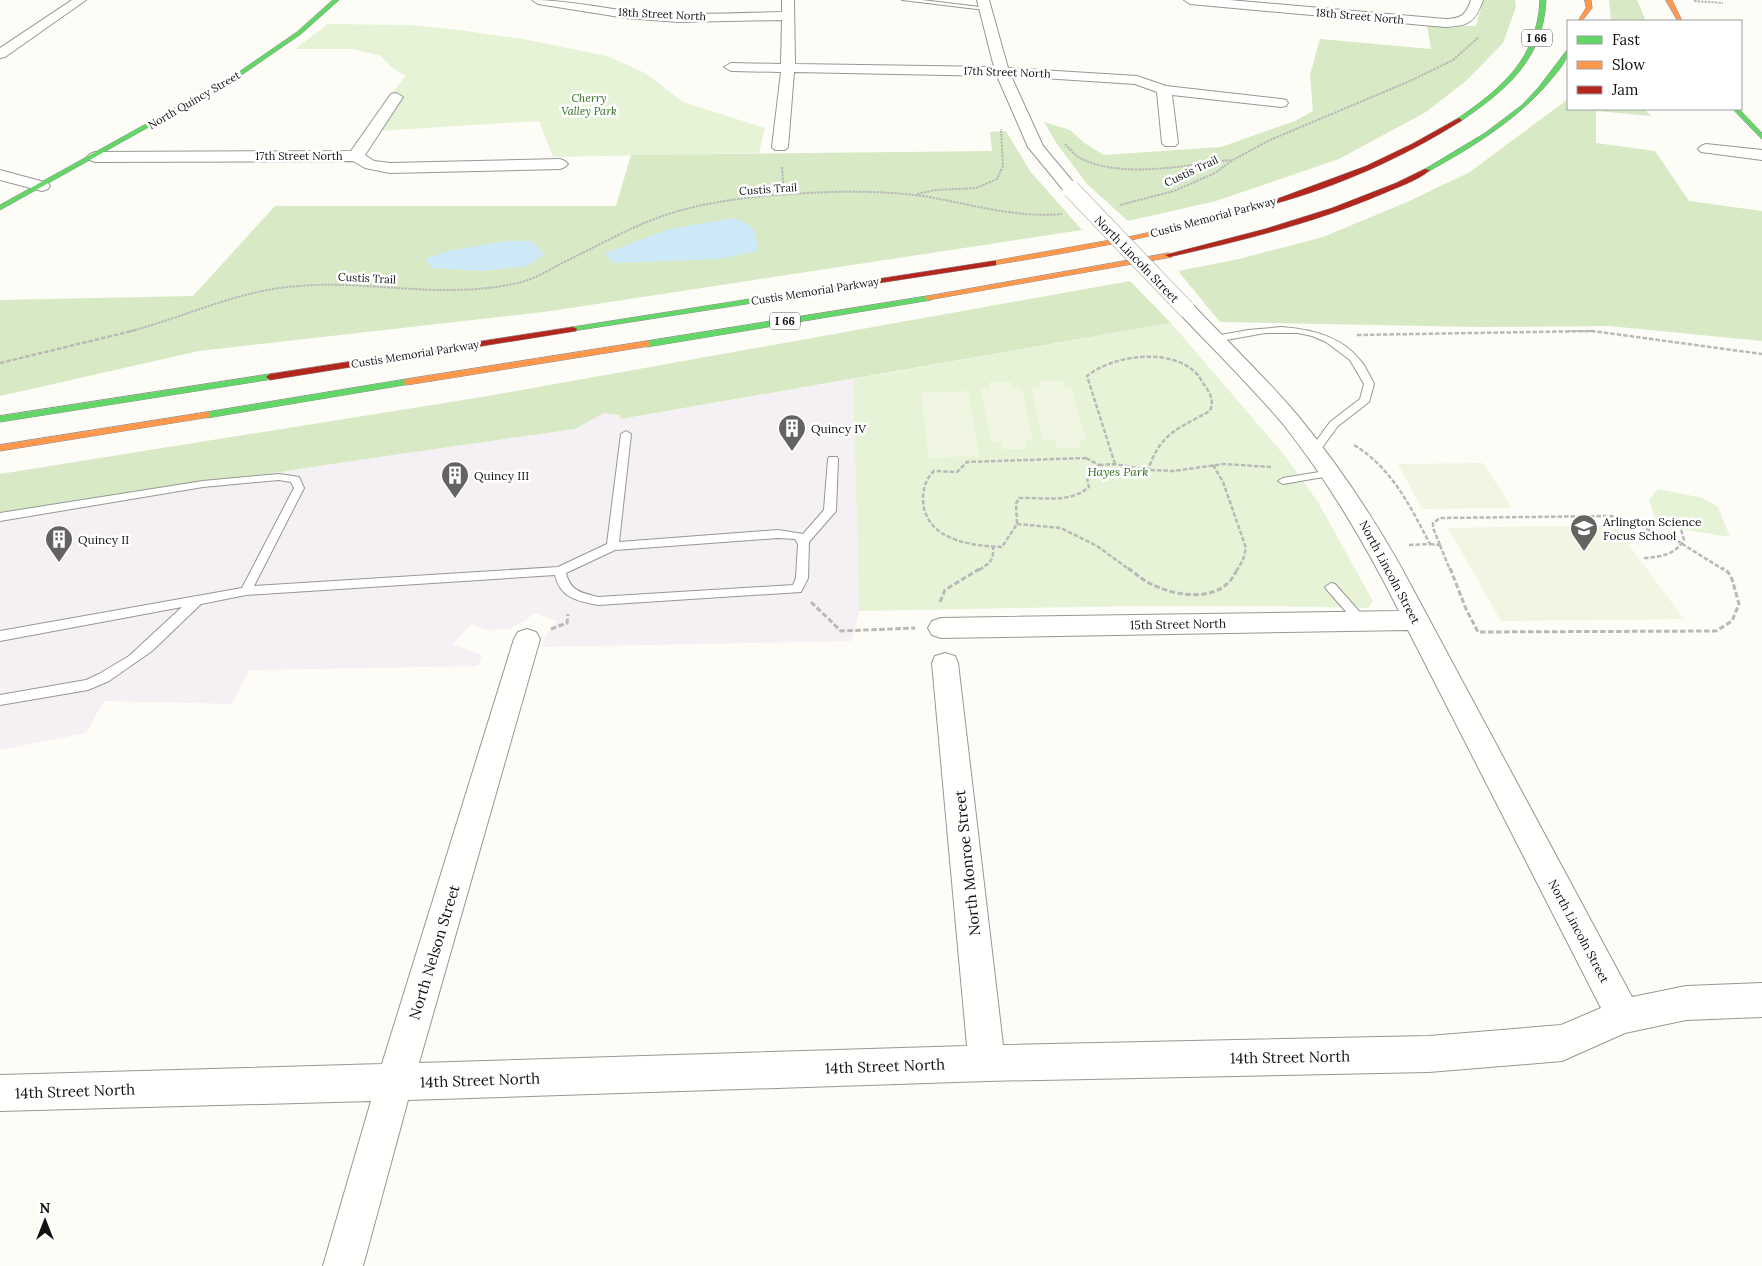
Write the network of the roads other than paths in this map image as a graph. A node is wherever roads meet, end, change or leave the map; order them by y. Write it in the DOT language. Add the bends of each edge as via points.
graph roads {
  1 [pos="80,0"];
  2 [pos="336,0"];
  3 [pos="538,0"];
  4 [pos="788,0"];
  5 [pos="905,0"];
  6 [pos="1190,0"];
  7 [pos="1477,0"];
  8 [pos="1544,0"];
  9 [pos="1588,0"];
  10 [pos="1669,0"];
  11 [pos="564,1"];
  12 [pos="984,4"];
  13 [pos="787,16"];
  14 [pos="1577,17"];
  15 [pos="1679,20"];
  16 [pos="0,54"];
  17 [pos="1567,54"];
  18 [pos="731,66"];
  19 [pos="788,66"];
  20 [pos="1002,71"];
  21 [pos="1164,90"];
  22 [pos="396,97"];
  23 [pos="1742,99"];
  24 [pos="1281,103"];
  25 [pos="1737,110"];
  26 [pos="1762,122"];
  27 [pos="1762,137"];
  28 [pos="1170,143"];
  29 [pos="780,147"];
  30 [pos="1706,149"];
  31 [pos="1762,155"];
  32 [pos="356,156"];
  33 [pos="95,157"];
  34 [pos="560,164"];
  35 [pos="0,175"];
  36 [pos="42,186"];
  37 [pos="0,208"];
  38 [pos="0,214"];
  39 [pos="1215,339"];
  40 [pos="0,419"];
  41 [pos="626,434"];
  42 [pos="0,448"];
  43 [pos="1314,450"];
  44 [pos="832,459"];
  45 [pos="1331,473"];
  46 [pos="1283,481"];
  47 [pos="0,517"];
  48 [pos="803,542"];
  49 [pos="613,546"];
  50 [pos="560,571"];
  51 [pos="1332,587"];
  52 [pos="246,591"];
  53 [pos="198,599"];
  54 [pos="1416,620"];
  55 [pos="1361,621"];
  56 [pos="941,628"];
  57 [pos="0,636"];
  58 [pos="527,639"];
  59 [pos="945,663"];
  60 [pos="0,700"];
  61 [pos="1762,1000"];
  62 [pos="1623,1016"];
  63 [pos="987,1063"];
  64 [pos="395,1082"];
  65 [pos="0,1092"];
  66 [pos="343,1266"];
  1 -- 16 [label="street"];
  2 -- 33 [label="main road, North Quincy Street" via="306,28 243,72"];
  3 -- 11 [label="street, 18th Street North"];
  4 -- 13 [label="street"];
  5 -- 12 [label="lane"];
  6 -- 7 [label="street, 18th Street North" via="1444,23 1466,22"];
  8 -- 40 [label="main road, Custis Memorial Parkway / I 66" via="1541,28 1524,62 1500,89 1466,116 1364,170 1234,213 1125,239 1020,259"];
  9 -- 14 [label="main road" via="1589,8"];
  10 -- 15 [label="main road"];
  11 -- 13 [label="street, 18th Street North" via="626,14 678,18"];
  12 -- 20 [label="street"];
  13 -- 19 [label="street"];
  17 -- 42 [label="main road, Custis Memorial Parkway / I 66" via="1536,96 1504,124 1461,152 1355,200 1286,224 1206,245 1001,286"];
  18 -- 19 [label="street, 17th Street North"];
  19 -- 20 [label="street, 17th Street North"];
  19 -- 29 [label="street"];
  20 -- 21 [label="street, 17th Street North" via="1137,80"];
  20 -- 39 [label="street, North Lincoln Street, bridge" via="1036,147 1070,189"];
  21 -- 24 [label="street, 17th Street North"];
  21 -- 28 [label="street"];
  22 -- 32 [label="street"];
  23 -- 26 [label="main road"];
  25 -- 27 [label="main road"];
  30 -- 31 [label="street"];
  32 -- 33 [label="street, 17th Street North"];
  32 -- 34 [label="street, 17th Street North" via="370,165 390,168"];
  33 -- 36 [label="main road, North Quincy Street"];
  35 -- 36 [label="street"];
  36 -- 37 [label="main road, North Quincy Street"];
  36 -- 38 [label="main road, North Quincy Street"];
  39 -- 43 [label="street, North Lincoln Street" via="1266,392"];
  39 -- 43 [label="lane" via="1254,331 1300,330 1338,345 1358,362 1369,384 1365,400 1334,424"];
  41 -- 49 [label="lane"];
  43 -- 45 [label="street, North Lincoln Street"];
  44 -- 48 [label="lane" via="830,511"];
  45 -- 46 [label="lane"];
  45 -- 54 [label="street, North Lincoln Street" via="1360,516"];
  47 -- 52 [label="lane" via="203,484 279,477 295,479 298,488"];
  48 -- 49 [label="lane" via="798,536 778,534"];
  48 -- 50 [label="lane" via="802,578 797,589 598,601 571,594 564,586"];
  49 -- 50 [label="lane"];
  50 -- 52 [label="lane"];
  51 -- 55 [label="lane"];
  52 -- 53 [label="lane"];
  53 -- 57 [label="lane"];
  53 -- 60 [label="lane" via="122,669 102,680"];
  54 -- 55 [label="street, 15th Street North"];
  54 -- 62 [label="street, North Lincoln Street"];
  55 -- 56 [label="street, 15th Street North"];
  58 -- 64 [label="street, North Nelson Street"];
  59 -- 63 [label="street, North Monroe Street"];
  61 -- 62 [label="street, 14th Street North" via="1686,1002"];
  62 -- 63 [label="street, 14th Street North" via="1562,1043 1429,1054"];
  63 -- 64 [label="street, 14th Street North"];
  64 -- 65 [label="street, 14th Street North"];
  64 -- 66 [label="street, North Nelson Street"];
}
